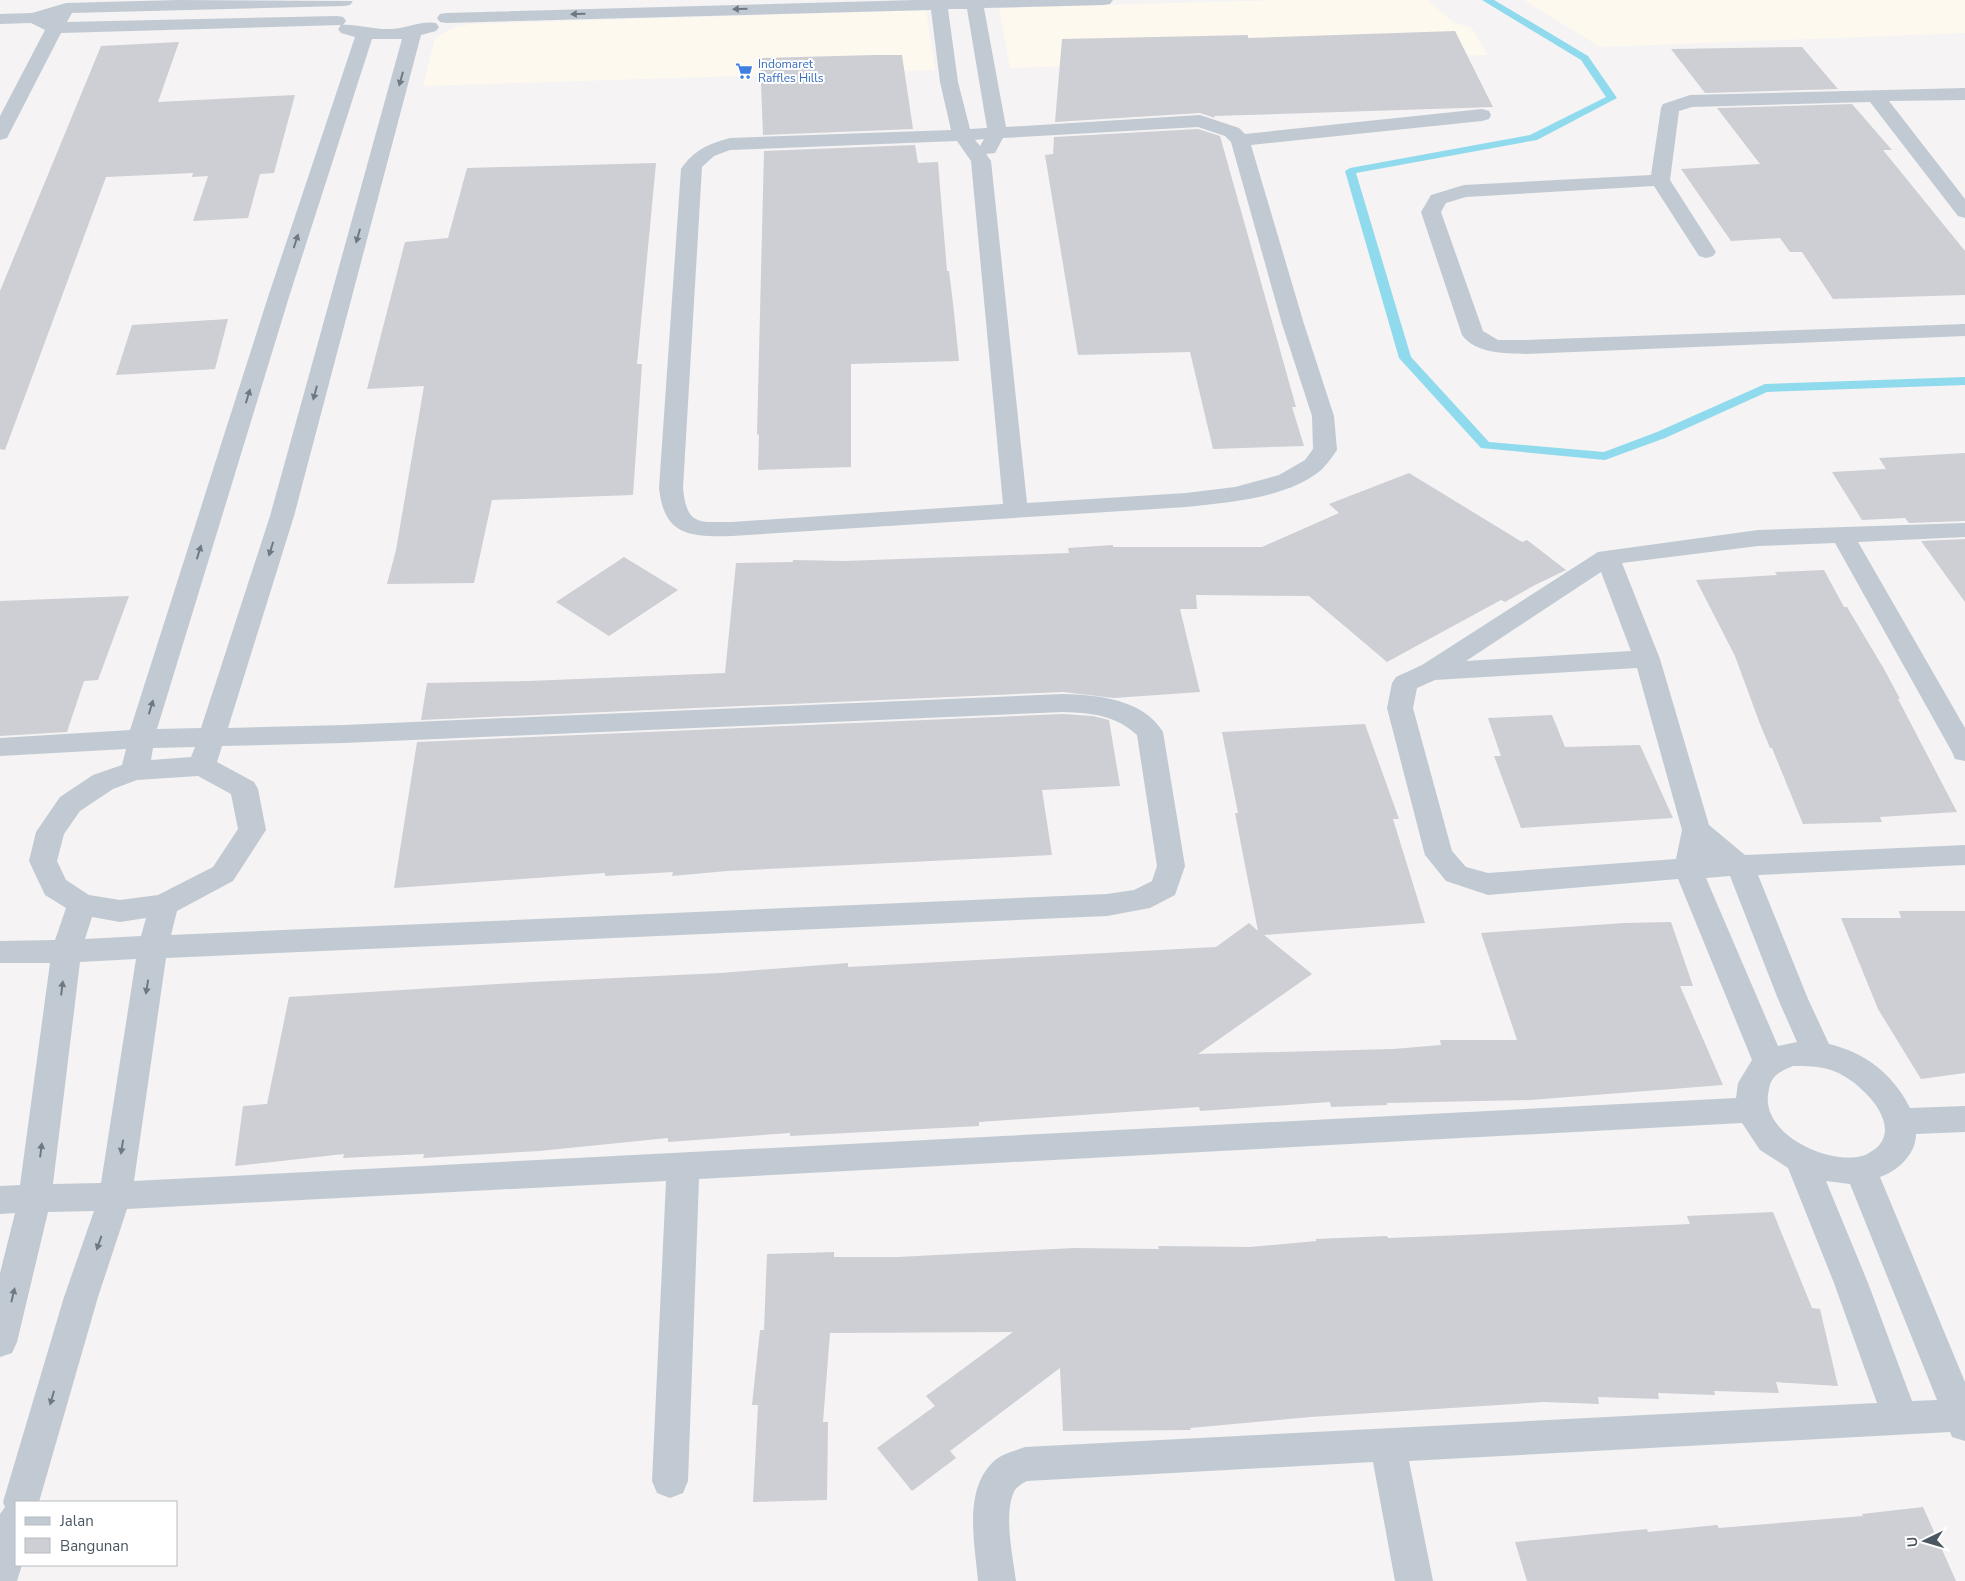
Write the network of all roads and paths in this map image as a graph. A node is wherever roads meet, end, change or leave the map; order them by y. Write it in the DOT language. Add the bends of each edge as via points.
graph roads {
  1 [pos="345,0"];
  2 [pos="452,0"];
  3 [pos="1104,0"];
  4 [pos="1046,1"];
  5 [pos="938,2"];
  6 [pos="974,2"];
  7 [pos="68,4"];
  8 [pos="34,18"];
  9 [pos="446,18"];
  10 [pos="0,19"];
  11 [pos="337,20"];
  12 [pos="56,28"];
  13 [pos="414,32"];
  14 [pos="365,34"];
  15 [pos="1965,94"];
  16 [pos="1875,96"];
  17 [pos="1482,116"];
  18 [pos="997,132"];
  19 [pos="0,134"];
  20 [pos="962,135"];
  21 [pos="1240,140"];
  22 [pos="981,161"];
  23 [pos="1660,180"];
  24 [pos="1965,212"];
  25 [pos="1706,252"];
  26 [pos="1965,330"];
  27 [pos="1016,511"];
  28 [pos="1965,530"];
  29 [pos="1843,536"];
  30 [pos="1607,557"];
  31 [pos="1647,659"];
  32 [pos="1432,671"];
  33 [pos="213,736"];
  34 [pos="141,739"];
  35 [pos="0,747"];
  36 [pos="1965,752"];
  37 [pos="202,766"];
  38 [pos="135,771"];
  39 [pos="1696,830"];
  40 [pos="1965,855"];
  41 [pos="1740,866"];
  42 [pos="1688,868"];
  43 [pos="82,904"];
  44 [pos="164,905"];
  45 [pos="153,947"];
  46 [pos="66,951"];
  47 [pos="0,952"];
  48 [pos="1818,1054"];
  49 [pos="1769,1063"];
  50 [pos="1752,1110"];
  51 [pos="1965,1119"];
  52 [pos="1900,1120"];
  53 [pos="1801,1161"];
  54 [pos="683,1166"];
  55 [pos="1861,1170"];
  56 [pos="115,1196"];
  57 [pos="35,1198"];
  58 [pos="0,1200"];
  59 [pos="0,1342"];
  60 [pos="1900,1418"];
  61 [pos="1963,1420"];
  62 [pos="1388,1445"];
  63 [pos="670,1481"];
  64 [pos="22,1501"];
  65 [pos="15,1524"];
  66 [pos="0,1576"];
  67 [pos="997,1581"];
  68 [pos="1414,1581"];
  1 -- 7 [label="street"];
  1 -- 11 [label="street" via="336,11"];
  2 -- 9 [label="street" via="453,9"];
  3 -- 4 [label="street"];
  4 -- 6 [label="street"];
  5 -- 6 [label="street"];
  5 -- 9 [label="street, one-way"];
  5 -- 20 [label="street" via="949,82"];
  6 -- 18 [label="street"];
  7 -- 8 [label="street"];
  7 -- 12 [label="street"];
  8 -- 10 [label="street"];
  8 -- 12 [label="street"];
  9 -- 13 [label="street"];
  11 -- 12 [label="street"];
  11 -- 14 [label="street" via="348,29"];
  12 -- 19 [label="street"];
  13 -- 14 [label="street" via="388,36"];
  13 -- 33 [label="street, one-way" via="282,516"];
  34 -- 14 [label="street, one-way" via="324,154"];
  15 -- 16 [label="street"];
  16 -- 23 [label="street" via="1690,101 1678,104 1670,108"];
  16 -- 24 [label="street"];
  17 -- 21 [label="street"];
  18 -- 20 [label="street"];
  18 -- 21 [label="street" via="1200,122 1232,132"];
  18 -- 22 [label="street"];
  20 -- 22 [label="street"];
  20 -- 27 [label="street" via="730,144 697,159 691,169 671,488 673,505 679,518 692,526 708,529"];
  21 -- 27 [label="street" via="1293,324 1324,416 1325,450 1312,466 1293,478 1228,495"];
  22 -- 27 [label="street"];
  23 -- 25 [label="street"];
  23 -- 26 [label="street" via="1464,191 1438,199 1431,212 1473,335 1494,346 1525,347"];
  28 -- 29 [label="street"];
  29 -- 30 [label="street" via="1758,538"];
  29 -- 36 [label="street"];
  30 -- 31 [label="street"];
  30 -- 32 [label="street"];
  31 -- 32 [label="street"];
  31 -- 39 [label="street"];
  32 -- 42 [label="street" via="1405,683 1400,708 1439,856 1456,874 1488,884"];
  33 -- 34 [label="street"];
  33 -- 37 [label="street"];
  33 -- 45 [label="street" via="344,734 1098,704 1138,719 1150,732 1171,866 1165,887 1140,900 1108,905"];
  34 -- 35 [label="street"];
  34 -- 38 [label="street"];
  37 -- 38 [label="street"];
  37 -- 44 [label="street" via="244,789 252,830 223,874"];
  38 -- 43 [label="street" via="103,782 70,804 50,832 43,861 55,887"];
  39 -- 41 [label="street"];
  39 -- 42 [label="street"];
  40 -- 41 [label="street"];
  41 -- 42 [label="street"];
  41 -- 48 [label="street"];
  42 -- 49 [label="street"];
  43 -- 44 [label="street" via="120,911"];
  43 -- 46 [label="street"];
  44 -- 45 [label="street"];
  45 -- 46 [label="street"];
  45 -- 56 [label="street, one-way"];
  46 -- 47 [label="street"];
  57 -- 46 [label="street, one-way"];
  48 -- 49 [label="street" via="1792,1054"];
  48 -- 52 [label="street" via="1847,1062 1872,1077 1890,1098"];
  49 -- 50 [label="street" via="1757,1075 1751,1091"];
  50 -- 53 [label="street" via="1762,1129 1779,1147"];
  50 -- 54 [label="street"];
  51 -- 52 [label="street"];
  52 -- 55 [label="street" via="1900,1138 1893,1153 1879,1164"];
  53 -- 55 [label="street" via="1841,1172"];
  53 -- 60 [label="street" via="1851,1283"];
  54 -- 56 [label="street"];
  54 -- 63 [label="street"];
  55 -- 61 [label="street"];
  56 -- 57 [label="street"];
  56 -- 64 [label="street, one-way" via="81,1296"];
  57 -- 58 [label="street"];
  59 -- 57 [label="street, one-way"];
  60 -- 61 [label="street"];
  60 -- 62 [label="street"];
  62 -- 67 [label="street" via="1025,1464 1006,1473 995,1489 991,1508"];
  62 -- 68 [label="street"];
  65 -- 66 [label="street"];
}
